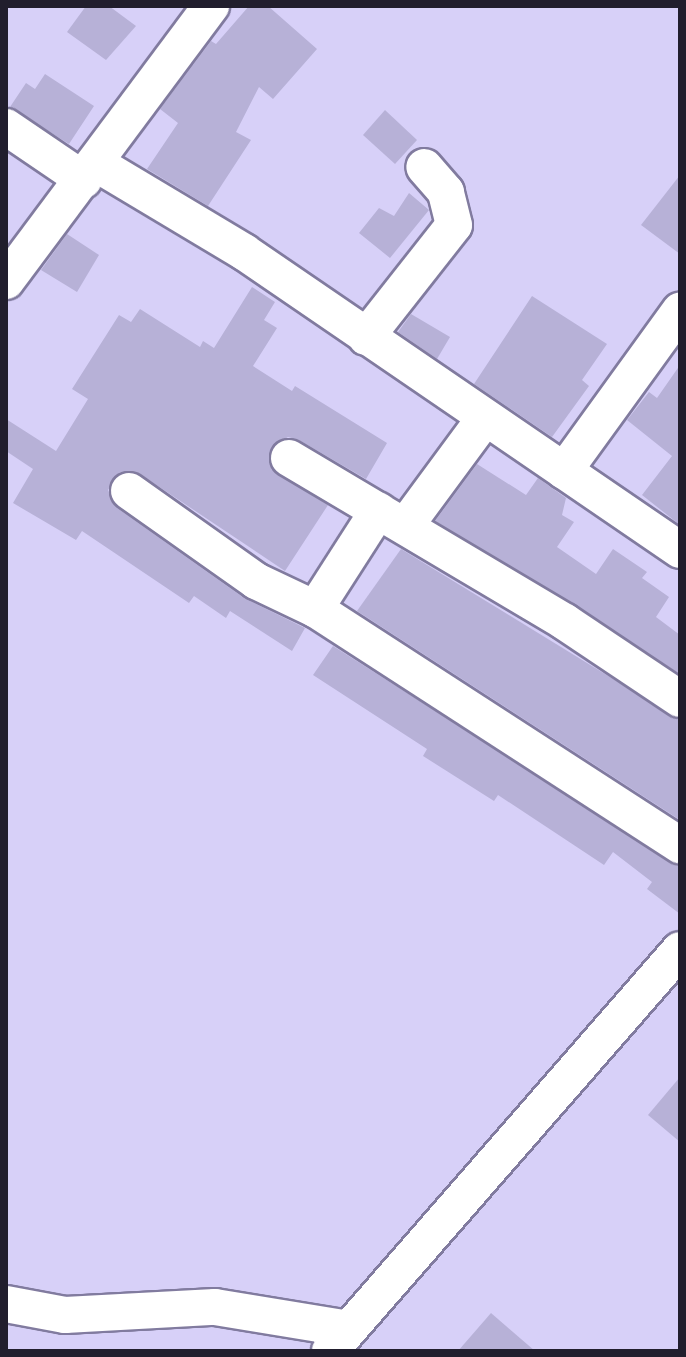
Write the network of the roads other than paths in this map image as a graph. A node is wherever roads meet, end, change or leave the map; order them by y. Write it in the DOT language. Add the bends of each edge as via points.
graph roads {
  1 [pos="211,6"];
  2 [pos="6,127"];
  3 [pos="424,167"];
  4 [pos="90,172"];
  5 [pos="6,281"];
  6 [pos="680,311"];
  7 [pos="366,337"];
  8 [pos="485,418"];
  9 [pos="289,458"];
  10 [pos="564,471"];
  11 [pos="129,491"];
  12 [pos="392,518"];
  13 [pos="680,550"];
  14 [pos="315,609"];
  15 [pos="680,699"];
  16 [pos="680,845"];
  17 [pos="680,950"];
  18 [pos="6,1304"];
  19 [pos="340,1340"];
  1 -- 4 [label="street"];
  2 -- 4 [label="street"];
  3 -- 7 [label="street" via="446,192 454,225"];
  4 -- 5 [label="street"];
  4 -- 7 [label="street" via="244,252"];
  6 -- 10 [label="street"];
  7 -- 8 [label="street"];
  8 -- 10 [label="street"];
  8 -- 12 [label="street"];
  9 -- 12 [label="street"];
  10 -- 13 [label="street"];
  11 -- 14 [label="street" via="256,581"];
  12 -- 14 [label="street"];
  12 -- 15 [label="street"];
  14 -- 16 [label="street"];
  17 -- 19 [label="street"];
  18 -- 19 [label="street" via="65,1315 215,1307"];
}
